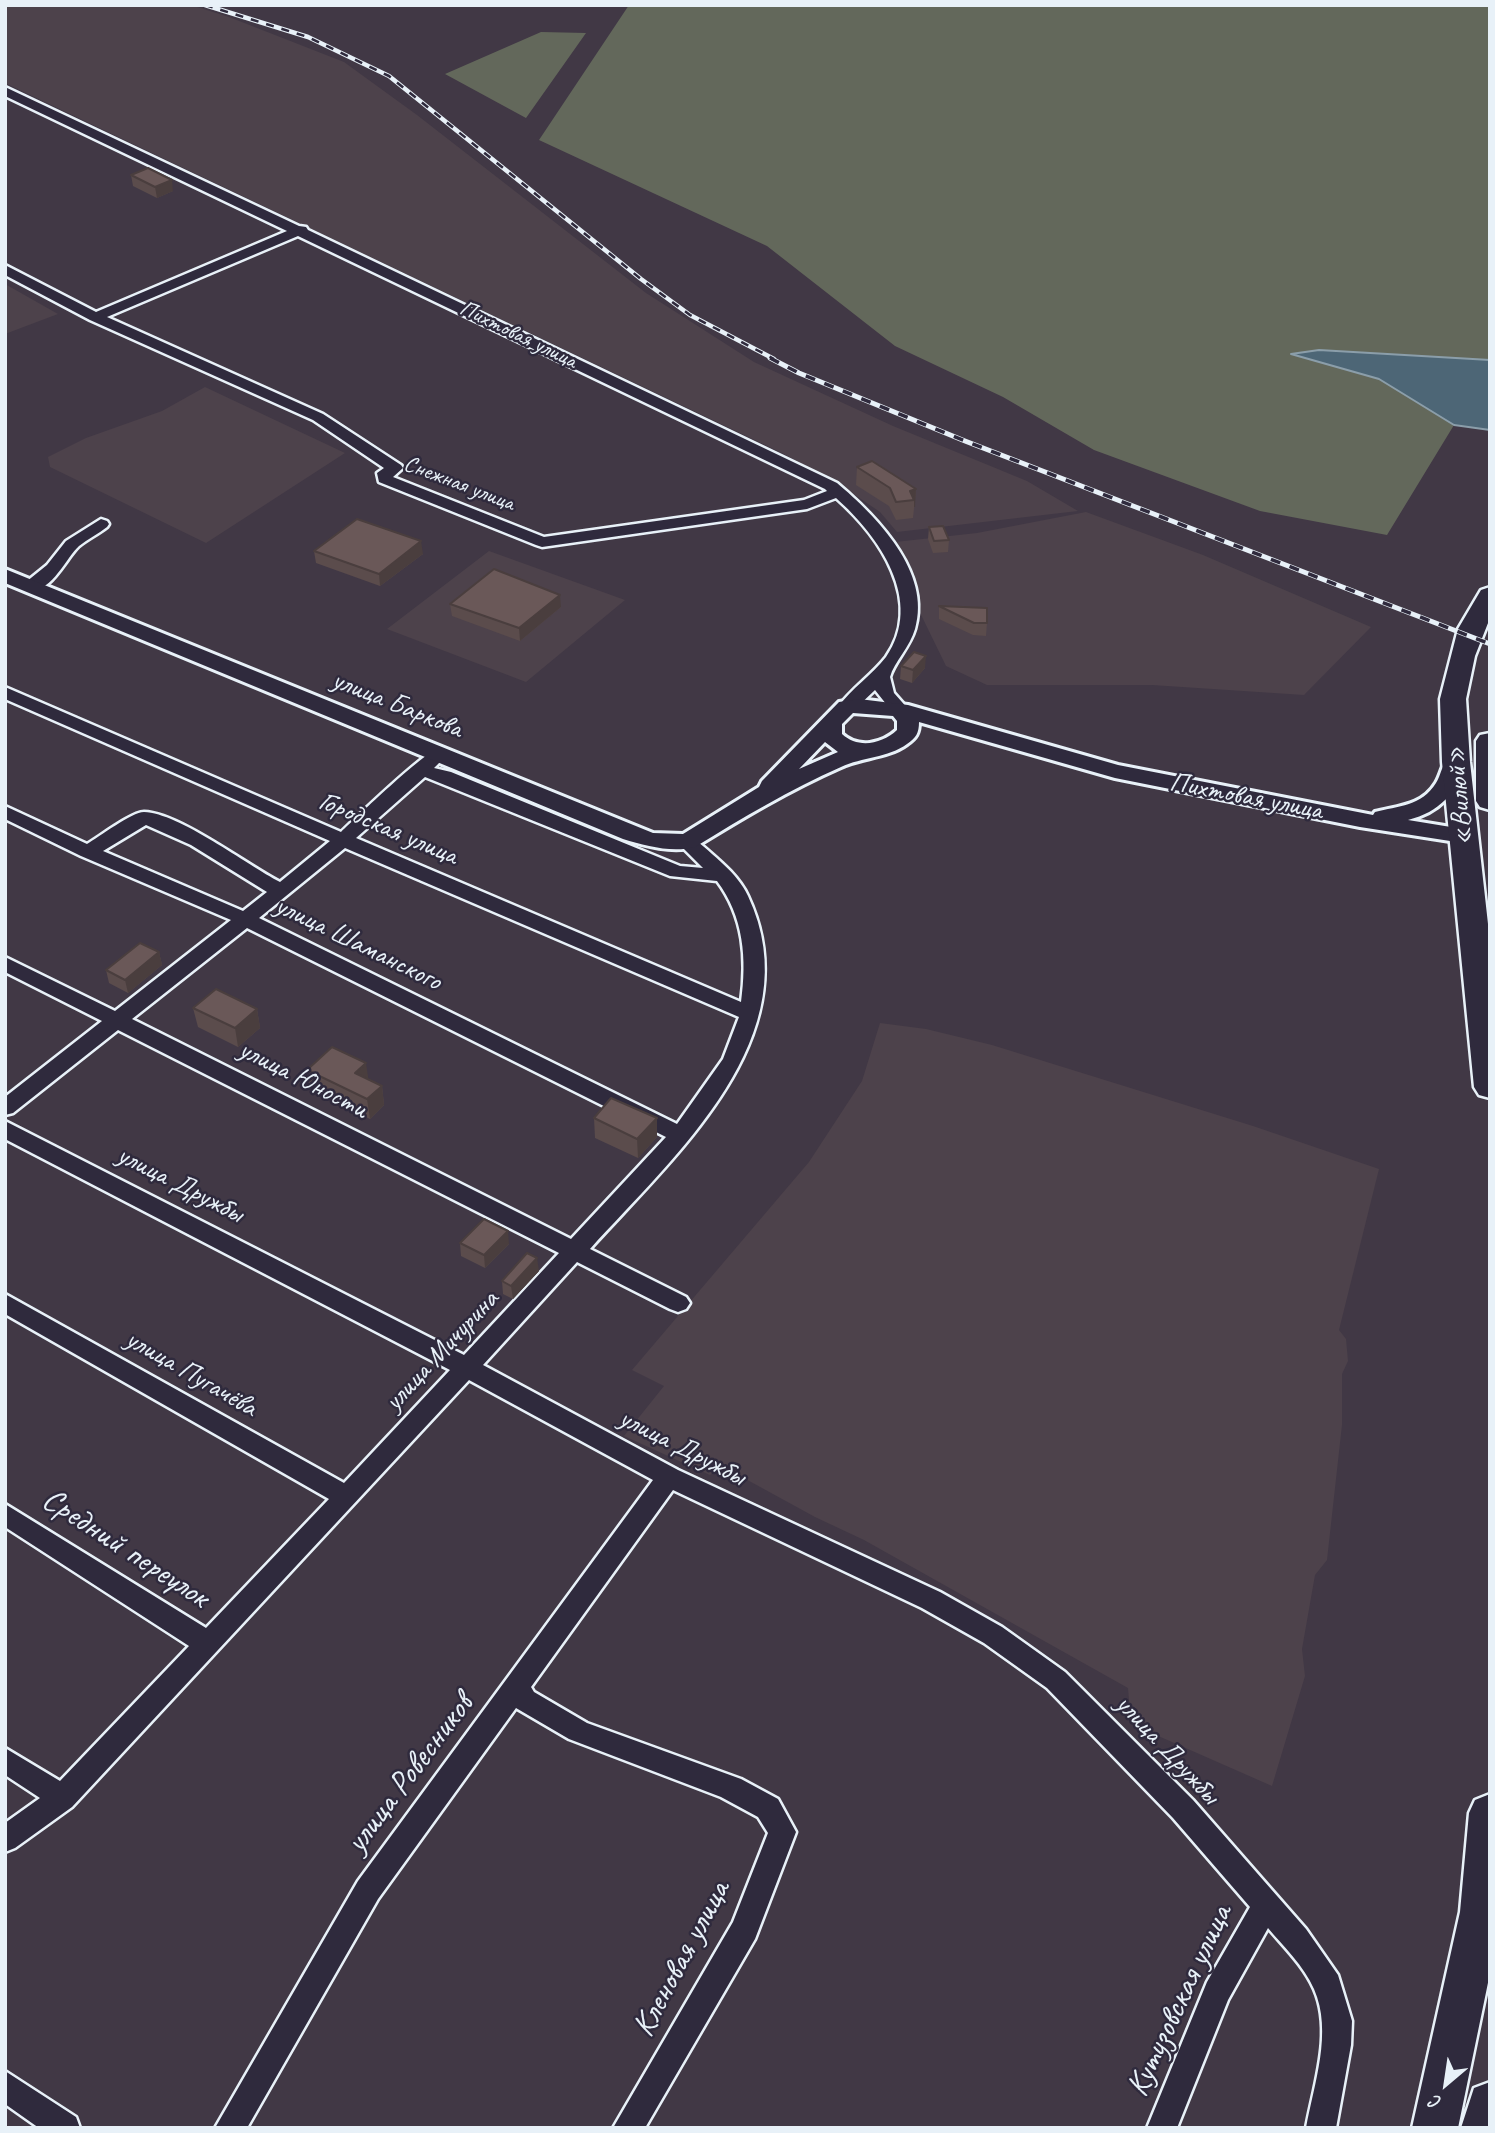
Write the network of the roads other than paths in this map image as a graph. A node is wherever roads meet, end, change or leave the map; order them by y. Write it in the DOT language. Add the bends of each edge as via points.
graph roads {
  1 [pos="5,91"];
  2 [pos="301,230"];
  3 [pos="5,269"];
  4 [pos="95,317"];
  5 [pos="838,492"];
  6 [pos="101,524"];
  7 [pos="5,575"];
  8 [pos="32,586"];
  9 [pos="1490,594"];
  10 [pos="882,671"];
  11 [pos="5,692"];
  12 [pos="900,710"];
  13 [pos="839,715"];
  14 [pos="1005,740"];
  15 [pos="1490,741"];
  16 [pos="894,743"];
  17 [pos="870,749"];
  18 [pos="439,754"];
  19 [pos="1456,762"];
  20 [pos="1490,762"];
  21 [pos="420,769"];
  22 [pos="762,795"];
  23 [pos="1490,801"];
  24 [pos="5,813"];
  25 [pos="1360,820"];
  26 [pos="1476,838"];
  27 [pos="343,840"];
  28 [pos="687,842"];
  29 [pos="88,852"];
  30 [pos="723,874"];
  31 [pos="281,891"];
  32 [pos="1469,896"];
  33 [pos="245,919"];
  34 [pos="5,964"];
  35 [pos="750,1014"];
  36 [pos="117,1020"];
  37 [pos="1490,1087"];
  38 [pos="5,1108"];
  39 [pos="5,1129"];
  40 [pos="681,1135"];
  41 [pos="575,1249"];
  42 [pos="5,1303"];
  43 [pos="678,1303"];
  44 [pos="468,1368"];
  45 [pos="669,1477"];
  46 [pos="347,1497"];
  47 [pos="5,1514"];
  48 [pos="207,1643"];
  49 [pos="517,1688"];
  50 [pos="5,1760"];
  51 [pos="62,1798"];
  52 [pos="1490,1813"];
  53 [pos="5,1839"];
  54 [pos="1266,1905"];
  55 [pos="5,2086"];
  56 [pos="1490,2104"];
  57 [pos="65,2128"];
  58 [pos="230,2128"];
  59 [pos="628,2128"];
  60 [pos="1161,2128"];
  61 [pos="1321,2128"];
  62 [pos="1435,2128"];
  63 [pos="1484,2128"];
  1 -- 2 [label="street, Пихтовая улица"];
  2 -- 4 [label="street"];
  2 -- 5 [label="street, Пихтовая улица" via="816,477"];
  3 -- 4 [label="street, Снежная улица"];
  4 -- 5 [label="street, Снежная улица" via="318,418 395,468 385,473 385,479 542,542 807,504"];
  5 -- 10 [label="street, Пихтовая улица" via="886,543 905,587 908,622 902,643"];
  6 -- 8 [label="street" via="72,544"];
  7 -- 8 [label="main road, улица Баркова"];
  8 -- 18 [label="main road, улица Баркова"];
  9 -- 19 [label="highway, «Вилюй»" via="1471,629 1457,678 1453,699"];
  10 -- 12 [label="street" via="885,694"];
  10 -- 13 [label="street, Пихтовая улица"];
  11 -- 27 [label="street, Городская улица"];
  12 -- 13 [label="main road" via="875,706"];
  12 -- 14 [label="main road, Пихтовая улица"];
  12 -- 16 [label="main road" via="909,728"];
  13 -- 17 [label="main road" via="831,735 837,743"];
  13 -- 22 [label="main road"];
  14 -- 16 [label="main road, Пихтовая улица" via="934,736"];
  14 -- 25 [label="main road, Пихтовая улица" via="1115,771"];
  15 -- 20 [label="highway, «Вилюй»"];
  16 -- 17 [label="main road"];
  17 -- 22 [label="main road"];
  18 -- 21 [label="street"];
  18 -- 28 [label="main road, улица Баркова" via="631,834"];
  19 -- 25 [label="main road" via="1446,790 1432,803 1397,816"];
  19 -- 26 [label="highway, «Вилюй»"];
  20 -- 23 [label="highway, «Вилюй»"];
  21 -- 27 [label="street"];
  21 -- 30 [label="street" via="677,872"];
  22 -- 28 [label="main road"];
  24 -- 29 [label="street, улица Шаманского"];
  25 -- 26 [label="main road, Пихтовая улица"];
  25 -- 32 [label="main road" via="1412,832 1446,849"];
  26 -- 32 [label="highway, «Вилюй»"];
  27 -- 31 [label="street"];
  27 -- 35 [label="street, Городская улица"];
  28 -- 30 [label="street, улица Мичурина"];
  29 -- 31 [label="street" via="144,818 208,845"];
  29 -- 33 [label="street, улица Шаманского"];
  30 -- 35 [label="street, улица Мичурина" via="738,895 754,943"];
  31 -- 33 [label="street"];
  32 -- 37 [label="highway, «Вилюй»"];
  33 -- 36 [label="street"];
  33 -- 40 [label="street, улица Шаманского"];
  34 -- 36 [label="street, улица Юности"];
  35 -- 40 [label="street, улица Мичурина" via="733,1061"];
  36 -- 38 [label="street"];
  36 -- 41 [label="street, улица Юности"];
  39 -- 44 [label="street, улица Дружбы"];
  40 -- 41 [label="street, улица Мичурина"];
  41 -- 43 [label="street, улица Юности"];
  41 -- 44 [label="street, улица Мичурина"];
  42 -- 46 [label="street, улица Пугачёва"];
  44 -- 45 [label="street, улица Дружбы"];
  44 -- 46 [label="street, улица Мичурина"];
  45 -- 49 [label="street, улица Ровесников"];
  45 -- 54 [label="street, улица Дружбы" via="931,1600 1031,1661 1076,1698"];
  46 -- 48 [label="street, улица Мичурина"];
  47 -- 48 [label="street, Средний переулок"];
  48 -- 51 [label="street, улица Мичурина"];
  49 -- 58 [label="street, улица Ровесников" via="368,1889"];
  49 -- 59 [label="street, Кленовая улица" via="524,1700 578,1731 731,1788 768,1808 782,1832 745,1929"];
  50 -- 51 [label="street"];
  51 -- 53 [label="street, улица Мичурина"];
  52 -- 62 [label="highway" via="1480,1912"];
  54 -- 60 [label="street, Кутузовская улица" via="1217,1992"];
  54 -- 61 [label="street, улица Дружбы" via="1315,1963 1334,2002 1336,2045"];
  55 -- 57 [label="street"];
  56 -- 63 [label="highway"];
}
